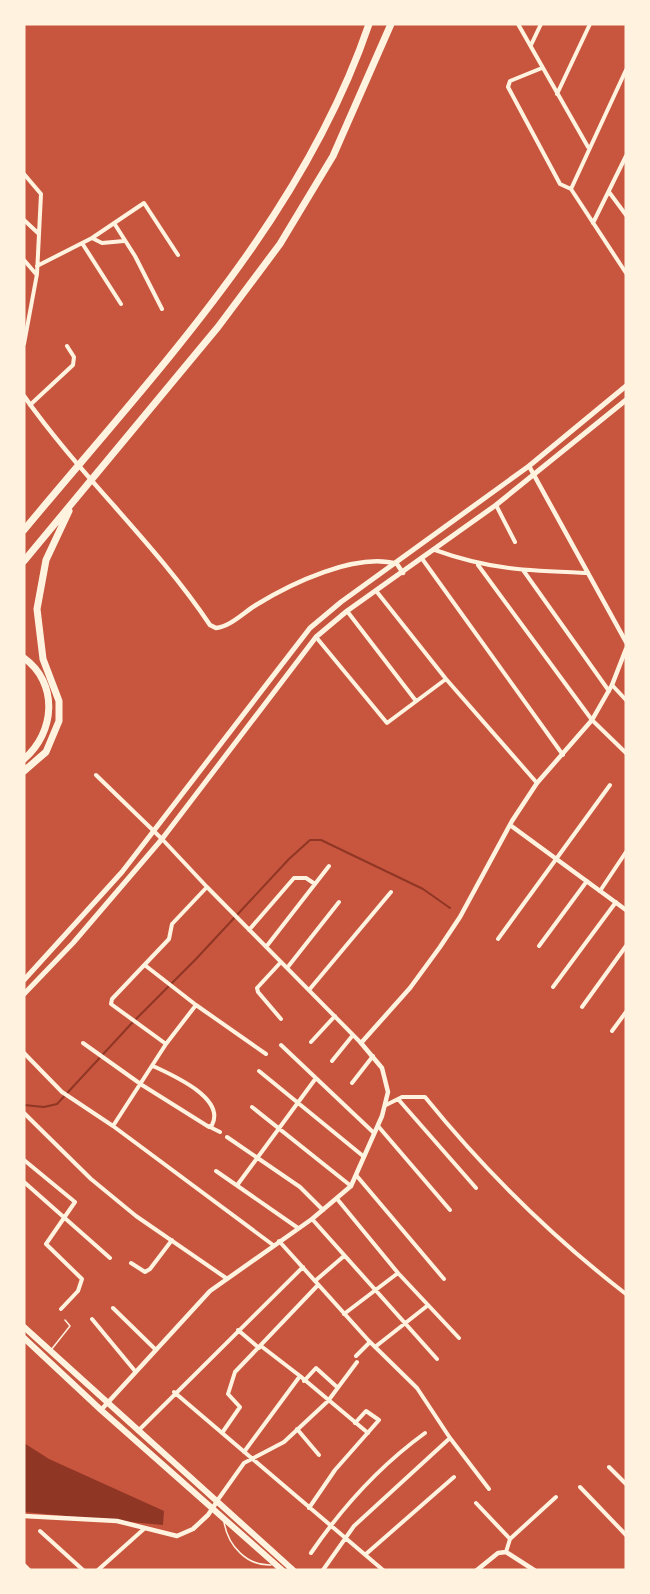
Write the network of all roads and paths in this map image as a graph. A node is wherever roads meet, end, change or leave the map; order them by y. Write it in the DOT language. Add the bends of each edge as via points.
graph roads {
  1 [pos="369,24"];
  2 [pos="391,24"];
  3 [pos="518,24"];
  4 [pos="541,24"];
  5 [pos="590,24"];
  6 [pos="531,46"];
  7 [pos="543,68"];
  8 [pos="626,70"];
  9 [pos="557,94"];
  10 [pos="589,147"];
  11 [pos="626,156"];
  12 [pos="24,174"];
  13 [pos="572,189"];
  14 [pos="609,192"];
  15 [pos="626,215"];
  16 [pos="24,220"];
  17 [pos="114,223"];
  18 [pos="593,223"];
  19 [pos="40,235"];
  20 [pos="92,238"];
  21 [pos="124,241"];
  22 [pos="82,243"];
  23 [pos="178,255"];
  24 [pos="24,260"];
  25 [pos="37,266"];
  26 [pos="626,273"];
  27 [pos="37,274"];
  28 [pos="121,304"];
  29 [pos="162,309"];
  30 [pos="24,344"];
  31 [pos="67,346"];
  32 [pos="626,386"];
  33 [pos="24,396"];
  34 [pos="626,400"];
  35 [pos="30,405"];
  36 [pos="529,466"];
  37 [pos="534,475"];
  38 [pos="78,496"];
  39 [pos="496,505"];
  40 [pos="24,530"];
  41 [pos="515,542"];
  42 [pos="435,550"];
  43 [pos="423,560"];
  44 [pos="24,561"];
  45 [pos="397,564"];
  46 [pos="478,565"];
  47 [pos="523,570"];
  48 [pos="403,573"];
  49 [pos="588,573"];
  50 [pos="376,592"];
  51 [pos="347,611"];
  52 [pos="316,637"];
  53 [pos="626,642"];
  54 [pos="626,649"];
  55 [pos="24,658"];
  56 [pos="446,679"];
  57 [pos="612,685"];
  58 [pos="609,692"];
  59 [pos="626,700"];
  60 [pos="416,701"];
  61 [pos="592,720"];
  62 [pos="625,751"];
  63 [pos="563,755"];
  64 [pos="24,759"];
  65 [pos="24,771"];
  66 [pos="96,774"];
  67 [pos="537,783"];
  68 [pos="610,785"];
  69 [pos="510,825"];
  70 [pos="154,832"];
  71 [pos="162,839"];
  72 [pos="626,852"];
  73 [pos="557,859"];
  74 [pos="329,866"];
  75 [pos="587,881"];
  76 [pos="315,884"];
  77 [pos="207,887"];
  78 [pos="600,891"];
  79 [pos="391,892"];
  80 [pos="339,902"];
  81 [pos="616,902"];
  82 [pos="626,910"];
  83 [pos="249,930"];
  84 [pos="498,939"];
  85 [pos="539,946"];
  86 [pos="626,946"];
  87 [pos="266,947"];
  88 [pos="281,962"];
  89 [pos="146,966"];
  90 [pos="287,968"];
  91 [pos="24,980"];
  92 [pos="553,987"];
  93 [pos="309,990"];
  94 [pos="24,994"];
  95 [pos="196,1005"];
  96 [pos="582,1007"];
  97 [pos="626,1012"];
  98 [pos="335,1016"];
  99 [pos="281,1019"];
  100 [pos="612,1032"];
  101 [pos="353,1035"];
  102 [pos="311,1042"];
  103 [pos="83,1043"];
  104 [pos="361,1043"];
  105 [pos="166,1044"];
  106 [pos="281,1045"];
  107 [pos="24,1053"];
  108 [pos="266,1054"];
  109 [pos="373,1056"];
  110 [pos="332,1061"];
  111 [pos="153,1066"];
  112 [pos="259,1071"];
  113 [pos="316,1078"];
  114 [pos="352,1083"];
  115 [pos="142,1085"];
  116 [pos="398,1099"];
  117 [pos="298,1102"];
  118 [pos="386,1105"];
  119 [pos="252,1107"];
  120 [pos="24,1113"];
  121 [pos="113,1126"];
  122 [pos="378,1126"];
  123 [pos="209,1127"];
  124 [pos="277,1130"];
  125 [pos="220,1132"];
  126 [pos="374,1133"];
  127 [pos="227,1137"];
  128 [pos="363,1156"];
  129 [pos="257,1158"];
  130 [pos="24,1160"];
  131 [pos="216,1171"];
  132 [pos="356,1175"];
  133 [pos="24,1182"];
  134 [pos="238,1184"];
  135 [pos="351,1186"];
  136 [pos="476,1188"];
  137 [pos="338,1200"];
  138 [pos="450,1210"];
  139 [pos="324,1211"];
  140 [pos="65,1218"];
  141 [pos="312,1219"];
  142 [pos="298,1228"];
  143 [pos="172,1240"];
  144 [pos="279,1241"];
  145 [pos="273,1245"];
  146 [pos="344,1256"];
  147 [pos="110,1258"];
  148 [pos="131,1263"];
  149 [pos="303,1267"];
  150 [pos="398,1273"];
  151 [pos="226,1278"];
  152 [pos="444,1279"];
  153 [pos="316,1283"];
  154 [pos="374,1291"];
  155 [pos="626,1294"];
  156 [pos="427,1305"];
  157 [pos="113,1308"];
  158 [pos="61,1309"];
  159 [pos="344,1314"];
  160 [pos="92,1319"];
  161 [pos="65,1320"];
  162 [pos="404,1324"];
  163 [pos="24,1327"];
  164 [pos="238,1330"];
  165 [pos="24,1338"];
  166 [pos="459,1338"];
  167 [pos="370,1342"];
  168 [pos="260,1347"];
  169 [pos="375,1347"];
  170 [pos="155,1349"];
  171 [pos="51,1351"];
  172 [pos="356,1356"];
  173 [pos="437,1359"];
  174 [pos="357,1362"];
  175 [pos="135,1371"];
  176 [pos="300,1376"];
  177 [pos="304,1381"];
  178 [pos="337,1387"];
  179 [pos="174,1392"];
  180 [pos="328,1401"];
  181 [pos="107,1403"];
  182 [pos="101,1410"];
  183 [pos="355,1423"];
  184 [pos="297,1429"];
  185 [pos="137,1432"];
  186 [pos="222,1433"];
  187 [pos="368,1433"];
  188 [pos="425,1433"];
  189 [pos="450,1438"];
  190 [pos="244,1452"];
  191 [pos="319,1455"];
  192 [pos="250,1459"];
  193 [pos="609,1467"];
  194 [pos="454,1477"];
  195 [pos="626,1484"];
  196 [pos="580,1486"];
  197 [pos="489,1490"];
  198 [pos="556,1497"];
  199 [pos="476,1503"];
  200 [pos="214,1506"];
  201 [pos="309,1508"];
  202 [pos="24,1516"];
  203 [pos="224,1519"];
  204 [pos="330,1525"];
  205 [pos="145,1528"];
  206 [pos="40,1531"];
  207 [pos="626,1535"];
  208 [pos="345,1537"];
  209 [pos="510,1539"];
  210 [pos="506,1552"];
  211 [pos="311,1553"];
  212 [pos="366,1554"];
  213 [pos="275,1564"];
  214 [pos="24,1565"];
  215 [pos="29,1570"];
  216 [pos="83,1570"];
  217 [pos="98,1570"];
  218 [pos="282,1570"];
  219 [pos="293,1570"];
  220 [pos="323,1570"];
  221 [pos="383,1570"];
  222 [pos="477,1570"];
  223 [pos="534,1570"];
  1 -- 40 [label="highway" via="321,136 262,235 213,302"];
  2 -- 38 [label="highway" via="333,156 280,244 218,327"];
  3 -- 6 [label="street"];
  4 -- 6 [label="street"];
  5 -- 9 [label="street"];
  6 -- 7 [label="street"];
  7 -- 9 [label="street"];
  7 -- 13 [label="street" via="510,81 508,87 560,184"];
  8 -- 10 [label="street"];
  9 -- 10 [label="street"];
  10 -- 13 [label="street"];
  11 -- 14 [label="street"];
  12 -- 19 [label="street" via="41,194"];
  13 -- 18 [label="street"];
  14 -- 15 [label="street"];
  14 -- 18 [label="street"];
  16 -- 19 [label="street"];
  17 -- 20 [label="street"];
  17 -- 21 [label="street"];
  17 -- 23 [label="street" via="147,204"];
  18 -- 26 [label="street"];
  19 -- 25 [label="street"];
  20 -- 21 [label="street" via="102,243"];
  20 -- 22 [label="street"];
  21 -- 29 [label="street"];
  22 -- 25 [label="street"];
  22 -- 28 [label="street"];
  24 -- 27 [label="street"];
  25 -- 27 [label="street"];
  27 -- 30 [label="street"];
  31 -- 35 [label="street" via="74,357 73,365"];
  32 -- 36 [label="main road"];
  33 -- 35 [label="street"];
  34 -- 37 [label="main road"];
  35 -- 45 [label="street" via="216,628 313,574 364,563"];
  36 -- 37 [label="street"];
  36 -- 45 [label="main road"];
  37 -- 39 [label="main road"];
  37 -- 49 [label="street"];
  38 -- 44 [label="highway"];
  38 -- 65 [label="highway" via="46,560 37,609 41,652 60,701 58,721 46,752"];
  39 -- 41 [label="street"];
  39 -- 42 [label="main road"];
  42 -- 43 [label="main road"];
  42 -- 46 [label="street"];
  43 -- 48 [label="main road"];
  43 -- 63 [label="street"];
  45 -- 48 [label="street"];
  45 -- 70 [label="main road" via="310,628"];
  46 -- 47 [label="street"];
  46 -- 61 [label="street"];
  47 -- 49 [label="street"];
  47 -- 58 [label="street"];
  48 -- 50 [label="main road"];
  49 -- 53 [label="street"];
  50 -- 51 [label="main road"];
  50 -- 56 [label="street"];
  51 -- 52 [label="main road"];
  51 -- 60 [label="street"];
  52 -- 60 [label="street" via="387,723"];
  52 -- 71 [label="main road"];
  54 -- 57 [label="street"];
  55 -- 64 [label="highway" via="45,684 50,710 40,739"];
  56 -- 60 [label="street"];
  56 -- 67 [label="street"];
  57 -- 58 [label="street"];
  57 -- 59 [label="street"];
  58 -- 61 [label="street"];
  61 -- 62 [label="street"];
  61 -- 63 [label="street"];
  63 -- 67 [label="street"];
  66 -- 70 [label="street"];
  67 -- 69 [label="street"];
  68 -- 73 [label="street"];
  69 -- 73 [label="street"];
  69 -- 104 [label="street" via="440,947"];
  70 -- 71 [label="street"];
  70 -- 91 [label="main road"];
  71 -- 77 [label="street"];
  71 -- 94 [label="main road" via="74,943"];
  72 -- 78 [label="street"];
  73 -- 75 [label="street"];
  73 -- 84 [label="street"];
  74 -- 76 [label="street"];
  75 -- 78 [label="street"];
  75 -- 85 [label="street"];
  76 -- 83 [label="street" via="306,878 294,878"];
  76 -- 87 [label="street"];
  77 -- 83 [label="street"];
  77 -- 89 [label="street" via="171,924 169,939"];
  78 -- 81 [label="street"];
  79 -- 93 [label="street"];
  80 -- 90 [label="street"];
  81 -- 82 [label="street"];
  81 -- 92 [label="street"];
  83 -- 87 [label="street"];
  86 -- 96 [label="street"];
  87 -- 88 [label="street"];
  88 -- 90 [label="street"];
  88 -- 99 [label="street" via="257,988"];
  89 -- 95 [label="street"];
  89 -- 105 [label="street" via="111,1004"];
  90 -- 93 [label="street"];
  93 -- 98 [label="street"];
  95 -- 105 [label="street"];
  95 -- 108 [label="street"];
  97 -- 100 [label="street"];
  98 -- 101 [label="street"];
  98 -- 102 [label="street"];
  101 -- 104 [label="street"];
  101 -- 110 [label="street"];
  103 -- 115 [label="street"];
  104 -- 109 [label="street"];
  105 -- 111 [label="street"];
  106 -- 113 [label="street"];
  107 -- 121 [label="street" via="64,1093"];
  109 -- 114 [label="street"];
  109 -- 118 [label="street" via="386,1075"];
  111 -- 115 [label="street"];
  111 -- 123 [label="street" via="192,1086 211,1105 215,1120"];
  112 -- 117 [label="street"];
  113 -- 117 [label="street"];
  113 -- 126 [label="street"];
  115 -- 121 [label="street"];
  115 -- 123 [label="street"];
  116 -- 118 [label="street"];
  116 -- 136 [label="street"];
  116 -- 155 [label="street" via="424,1097 458,1138 556,1239"];
  117 -- 124 [label="street"];
  117 -- 128 [label="street"];
  118 -- 122 [label="street"];
  119 -- 124 [label="street"];
  120 -- 143 [label="street" via="91,1179"];
  121 -- 145 [label="street"];
  122 -- 126 [label="street"];
  122 -- 138 [label="street"];
  123 -- 125 [label="street"];
  124 -- 129 [label="street"];
  124 -- 135 [label="street"];
  126 -- 128 [label="street"];
  127 -- 129 [label="street"];
  128 -- 132 [label="street"];
  129 -- 134 [label="street"];
  129 -- 139 [label="street" via="300,1187"];
  130 -- 140 [label="street" via="75,1202"];
  131 -- 134 [label="street"];
  132 -- 135 [label="street"];
  132 -- 152 [label="street"];
  133 -- 140 [label="street"];
  134 -- 142 [label="street"];
  135 -- 137 [label="street"];
  137 -- 139 [label="street"];
  137 -- 150 [label="street"];
  139 -- 141 [label="street"];
  140 -- 147 [label="street"];
  140 -- 158 [label="street" via="46,1246 82,1280 78,1291"];
  141 -- 142 [label="street"];
  141 -- 146 [label="street"];
  142 -- 144 [label="street"];
  143 -- 148 [label="street" via="145,1272"];
  143 -- 151 [label="street"];
  144 -- 145 [label="street"];
  144 -- 149 [label="street"];
  145 -- 151 [label="street"];
  146 -- 153 [label="street"];
  146 -- 154 [label="street"];
  149 -- 153 [label="street"];
  149 -- 164 [label="street"];
  150 -- 154 [label="street"];
  150 -- 156 [label="street"];
  151 -- 170 [label="street"];
  153 -- 159 [label="street"];
  153 -- 168 [label="street"];
  154 -- 159 [label="street"];
  154 -- 162 [label="street"];
  156 -- 162 [label="street"];
  156 -- 166 [label="street"];
  157 -- 170 [label="street"];
  159 -- 167 [label="street"];
  160 -- 175 [label="street"];
  161 -- 171 [label="lane" via="69,1330"];
  162 -- 169 [label="street"];
  162 -- 173 [label="street"];
  163 -- 171 [label="main road"];
  164 -- 168 [label="street"];
  164 -- 179 [label="street"];
  165 -- 182 [label="main road"];
  167 -- 169 [label="street"];
  167 -- 172 [label="street"];
  168 -- 176 [label="street"];
  168 -- 186 [label="street" via="235,1372 228,1394 240,1407"];
  169 -- 189 [label="street" via="417,1388"];
  170 -- 175 [label="street"];
  171 -- 181 [label="main road"];
  174 -- 178 [label="street"];
  175 -- 181 [label="street"];
  176 -- 177 [label="street"];
  176 -- 190 [label="street"];
  177 -- 178 [label="street" via="316,1368"];
  177 -- 180 [label="street"];
  178 -- 180 [label="street"];
  179 -- 185 [label="street"];
  179 -- 186 [label="street"];
  180 -- 183 [label="street"];
  180 -- 184 [label="street"];
  181 -- 182 [label="street"];
  181 -- 185 [label="main road"];
  182 -- 200 [label="main road"];
  183 -- 187 [label="street"];
  183 -- 187 [label="street" via="366,1411 379,1420"];
  184 -- 191 [label="street"];
  184 -- 192 [label="street" via="284,1442"];
  185 -- 200 [label="main road"];
  186 -- 190 [label="street"];
  187 -- 201 [label="street" via="335,1470"];
  188 -- 204 [label="street" via="402,1450"];
  189 -- 197 [label="street"];
  189 -- 208 [label="street"];
  190 -- 192 [label="street"];
  192 -- 200 [label="street"];
  192 -- 201 [label="street"];
  193 -- 195 [label="street"];
  194 -- 212 [label="street"];
  196 -- 207 [label="street"];
  198 -- 209 [label="street"];
  199 -- 209 [label="street"];
  200 -- 203 [label="main road"];
  200 -- 205 [label="street" via="193,1528 177,1536"];
  200 -- 219 [label="main road"];
  201 -- 204 [label="street"];
  202 -- 205 [label="street" via="117,1521"];
  203 -- 213 [label="main road"];
  203 -- 213 [label="lane" via="231,1543 240,1553 255,1564"];
  204 -- 208 [label="street"];
  204 -- 211 [label="street"];
  205 -- 217 [label="street"];
  206 -- 216 [label="street"];
  208 -- 212 [label="street"];
  208 -- 220 [label="street"];
  209 -- 210 [label="street"];
  210 -- 222 [label="street" via="498,1553"];
  210 -- 223 [label="street"];
  212 -- 221 [label="street"];
  213 -- 218 [label="main road"];
  214 -- 215 [label="street"];
}
